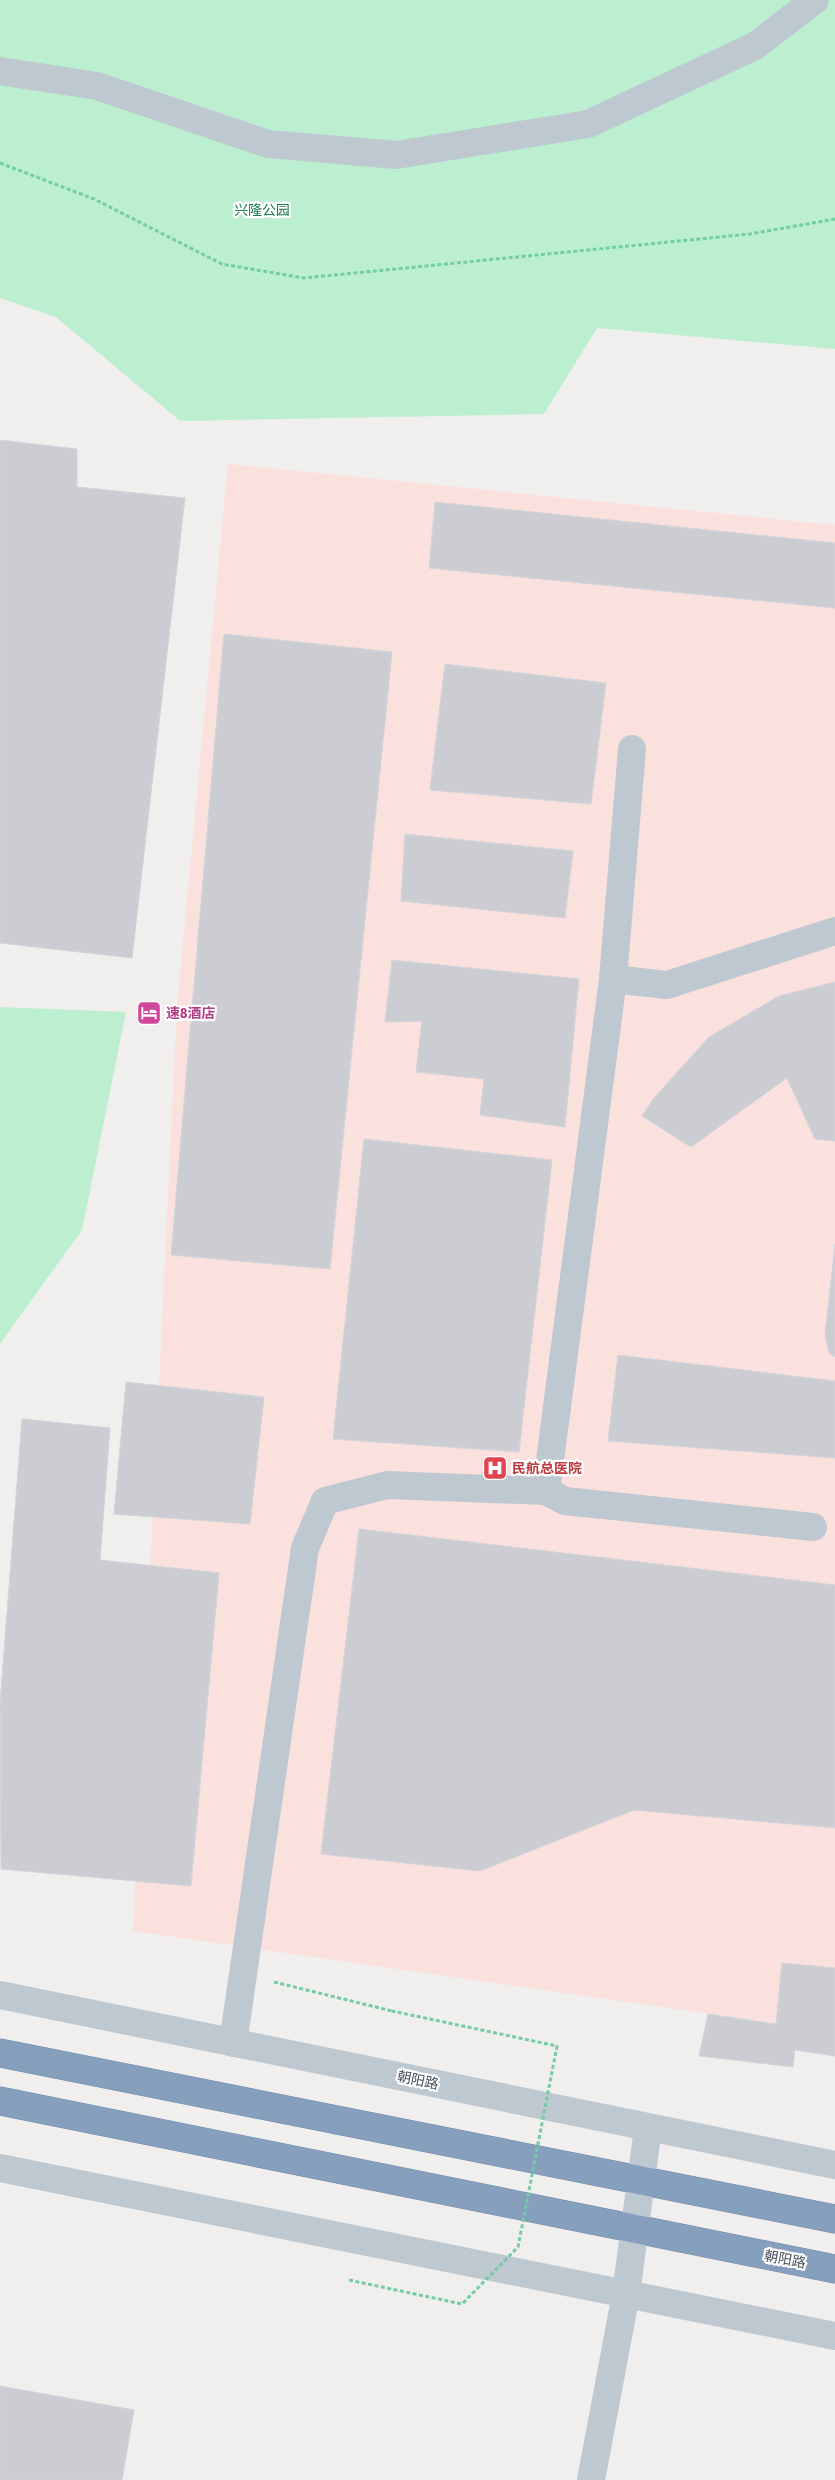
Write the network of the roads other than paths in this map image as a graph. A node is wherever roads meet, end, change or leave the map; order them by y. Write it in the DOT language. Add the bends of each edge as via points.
graph roads {
  1 [pos="815,0"];
  2 [pos="0,71"];
  3 [pos="632,749"];
  4 [pos="835,931"];
  5 [pos="613,979"];
  6 [pos="546,1491"];
  7 [pos="813,1527"];
  8 [pos="0,1996"];
  9 [pos="232,2043"];
  10 [pos="0,2052"];
  11 [pos="0,2101"];
  12 [pos="648,2128"];
  13 [pos="835,2165"];
  14 [pos="0,2168"];
  15 [pos="641,2179"];
  16 [pos="835,2219"];
  17 [pos="635,2229"];
  18 [pos="835,2269"];
  19 [pos="626,2294"];
  20 [pos="835,2336"];
  21 [pos="591,2480"];
  1 -- 2 [label="street" via="755,46 588,124 396,155 268,144 97,86"];
  3 -- 5 [label="street"];
  4 -- 5 [label="street" via="667,985"];
  5 -- 6 [label="street"];
  6 -- 7 [label="street" via="565,1501"];
  6 -- 9 [label="street" via="387,1485 325,1501 305,1548"];
  8 -- 9 [label="street, 朝阳路"];
  9 -- 12 [label="street, 朝阳路"];
  10 -- 15 [label="highway"];
  11 -- 17 [label="highway, 朝阳路"];
  12 -- 13 [label="street, 朝阳路"];
  12 -- 15 [label="street"];
  14 -- 19 [label="street"];
  15 -- 16 [label="highway"];
  15 -- 17 [label="street"];
  17 -- 18 [label="highway, 朝阳路"];
  17 -- 19 [label="street"];
  19 -- 20 [label="street"];
  19 -- 21 [label="street"];
}
